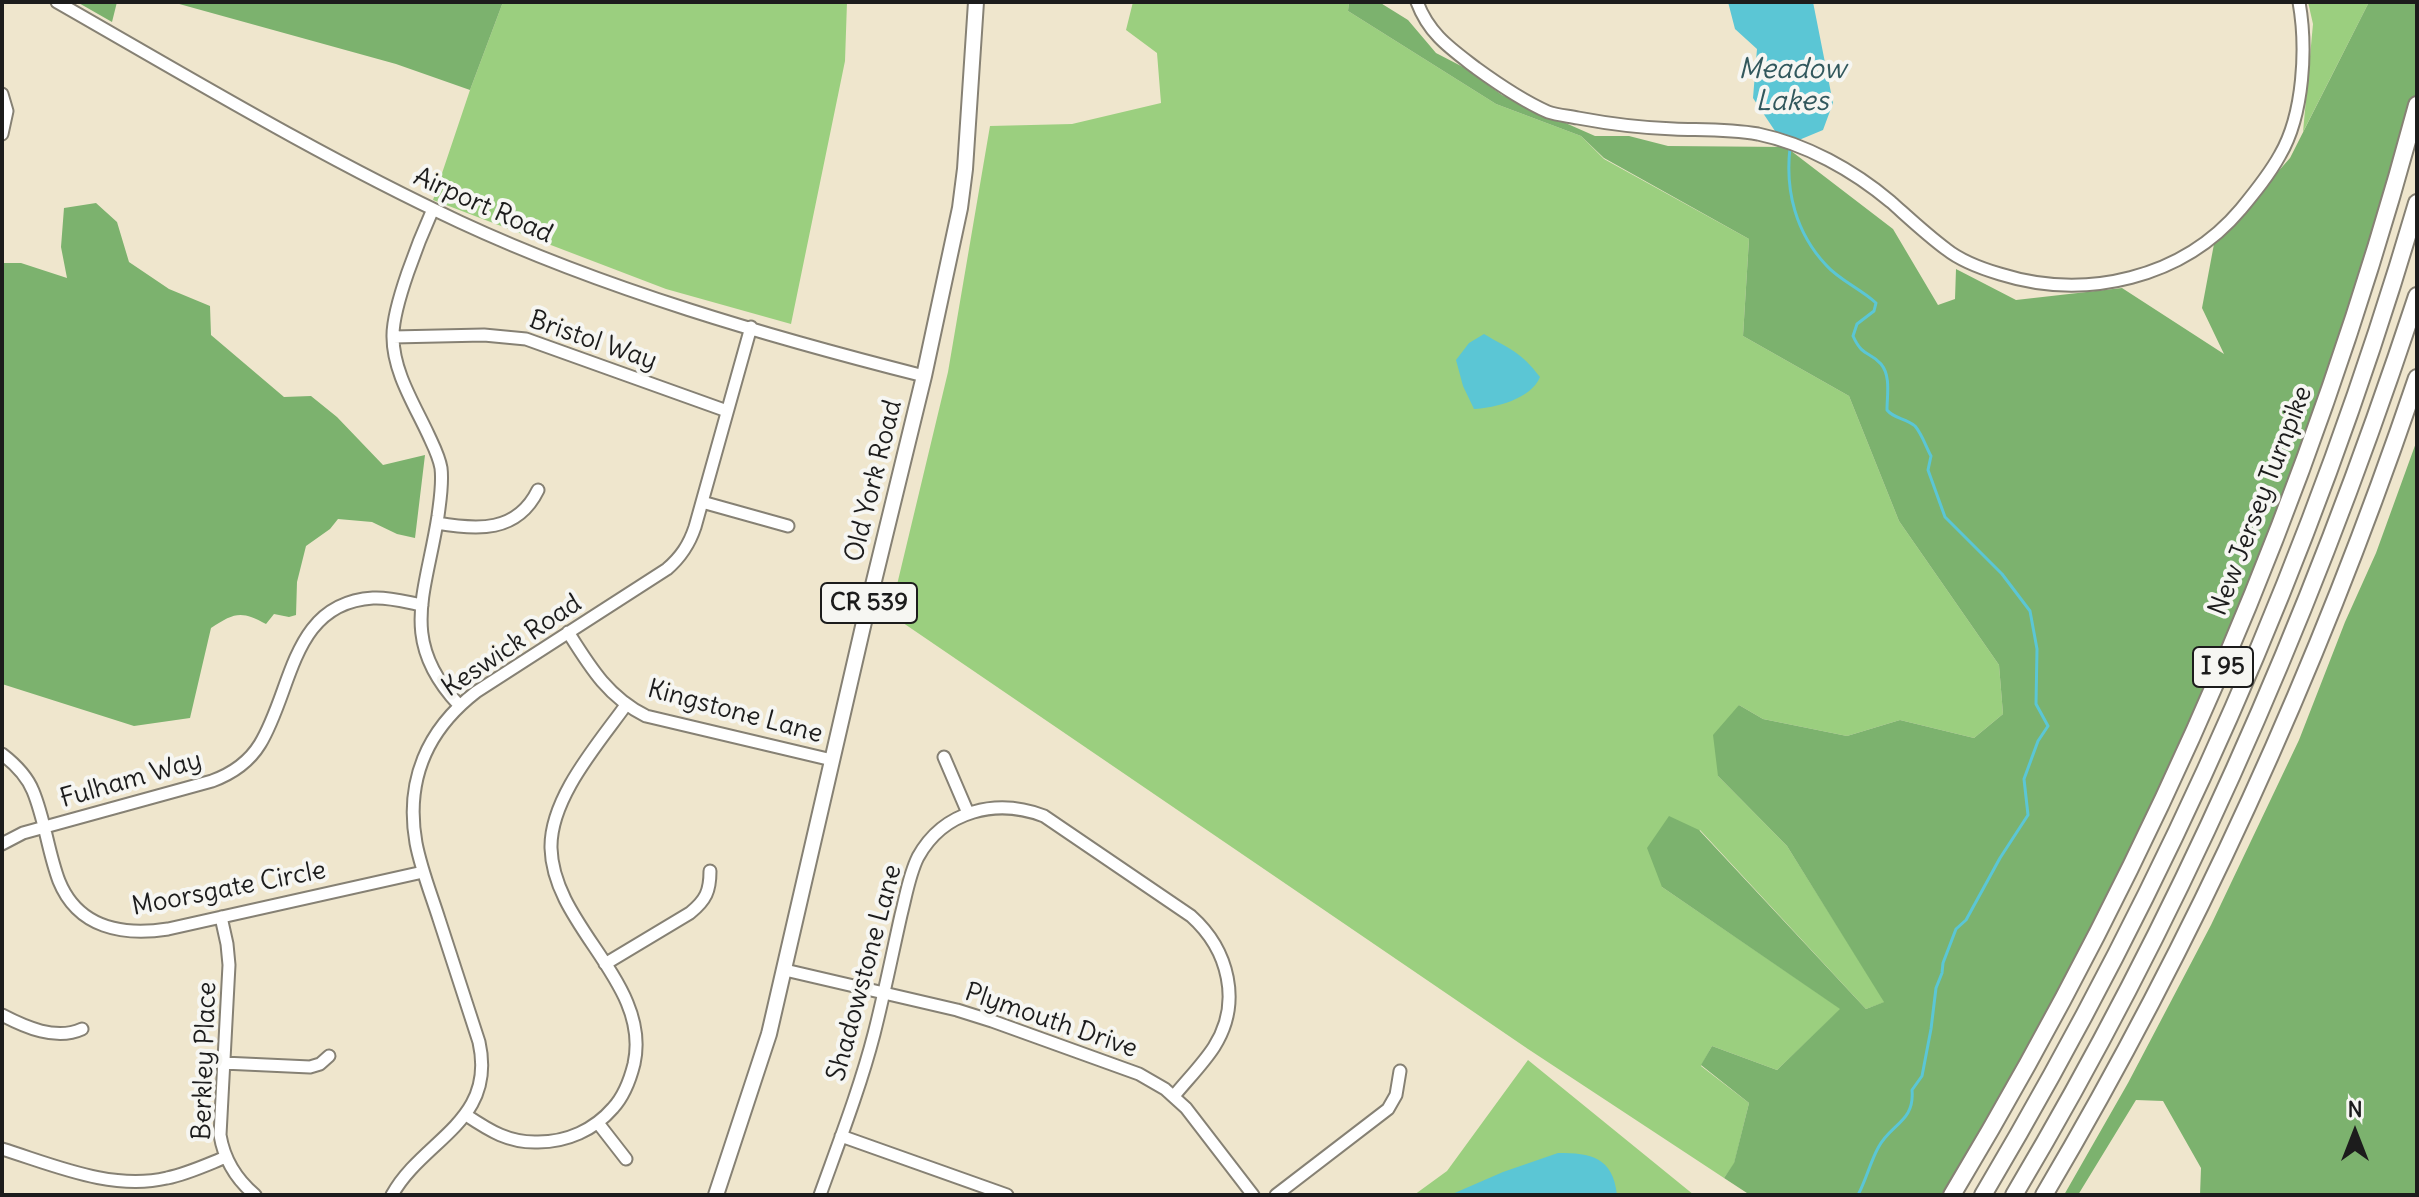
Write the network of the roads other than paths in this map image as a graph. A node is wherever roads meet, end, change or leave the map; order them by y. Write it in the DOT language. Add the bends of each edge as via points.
graph roads {
  1 [pos="57,2"];
  2 [pos="976,2"];
  3 [pos="1417,2"];
  4 [pos="2299,2"];
  5 [pos="2,94"];
  6 [pos="2417,105"];
  7 [pos="2,134"];
  8 [pos="2417,203"];
  9 [pos="433,209"];
  10 [pos="2417,296"];
  11 [pos="751,327"];
  12 [pos="393,337"];
  13 [pos="924,376"];
  14 [pos="2417,378"];
  15 [pos="727,411"];
  16 [pos="538,490"];
  17 [pos="702,502"];
  18 [pos="437,523"];
  19 [pos="788,526"];
  20 [pos="422,605"];
  21 [pos="568,632"];
  22 [pos="459,705"];
  23 [pos="626,705"];
  24 [pos="2,754"];
  25 [pos="944,757"];
  26 [pos="832,760"];
  27 [pos="968,813"];
  28 [pos="44,828"];
  29 [pos="2,844"];
  30 [pos="710,871"];
  31 [pos="423,872"];
  32 [pos="221,917"];
  33 [pos="605,964"];
  34 [pos="785,970"];
  35 [pos="884,993"];
  36 [pos="2,1015"];
  37 [pos="82,1029"];
  38 [pos="329,1056"];
  39 [pos="223,1063"];
  40 [pos="1400,1071"];
  41 [pos="1174,1096"];
  42 [pos="466,1115"];
  43 [pos="598,1123"];
  44 [pos="841,1136"];
  45 [pos="2,1149"];
  46 [pos="226,1157"];
  47 [pos="626,1159"];
  48 [pos="255,1195"];
  49 [pos="392,1195"];
  50 [pos="716,1195"];
  51 [pos="820,1195"];
  52 [pos="1007,1195"];
  53 [pos="1253,1195"];
  54 [pos="1276,1195"];
  55 [pos="1952,1195"];
  56 [pos="1983,1195"];
  57 [pos="2014,1195"];
  58 [pos="2044,1195"];
  1 -- 9 [label="street, Airport Road" via="321,154"];
  2 -- 13 [label="main road, Old York Road / CR 539" via="960,208"];
  3 -- 4 [label="street" via="1442,42 1550,112 1622,126 1733,131 1786,142 1850,172 1947,251 2017,280 2079,286 2121,282 2178,260 2218,234 2261,185 2282,153 2294,115 2303,66"];
  5 -- 7 [label="street" via="7,111"];
  6 -- 55 [label="highway, New Jersey Turnpike / I 95" via="2331,386 2220,673 2091,946"];
  8 -- 56 [label="highway, New Jersey Turnpike / I 95" via="2331,465 2221,737 2129,933"];
  9 -- 11 [label="street, Airport Road" via="596,277"];
  9 -- 12 [label="street" via="395,313"];
  10 -- 57 [label="highway, I 95" via="2335,531 2237,767 2125,996"];
  11 -- 13 [label="street, Airport Road"];
  11 -- 15 [label="street, Keswick Road"];
  12 -- 15 [label="street, Bristol Way" via="526,339"];
  12 -- 18 [label="street" via="401,375 440,465"];
  13 -- 26 [label="main road, Old York Road / CR 539"];
  14 -- 58 [label="highway" via="2342,586 2263,773 2157,992"];
  15 -- 17 [label="street, Keswick Road"];
  16 -- 18 [label="street" via="525,510 495,526"];
  17 -- 19 [label="street"];
  17 -- 21 [label="street, Keswick Road" via="691,539 678,559"];
  18 -- 20 [label="street"];
  20 -- 22 [label="street" via="420,632 428,663"];
  20 -- 28 [label="street, Fulham Way" via="365,599 320,621 303,643 259,745 228,774"];
  21 -- 22 [label="street, Keswick Road"];
  21 -- 23 [label="street, Kingstone Lane" via="600,682"];
  22 -- 31 [label="street, Keswick Road" via="433,738 415,787 414,832"];
  23 -- 26 [label="street, Kingstone Lane" via="662,721"];
  23 -- 33 [label="street" via="567,791 551,846 561,892"];
  24 -- 28 [label="street, Moorsgate Circle" via="30,785"];
  25 -- 27 [label="street"];
  26 -- 34 [label="main road, Old York Road / CR 539"];
  27 -- 35 [label="street, Shadowstone Lane" via="927,843 912,870"];
  27 -- 41 [label="street, Shadowstone Lane" via="1010,807 1044,816 1204,927 1227,972 1227,1017 1211,1051"];
  28 -- 29 [label="street, Fulham Way"];
  28 -- 32 [label="street, Moorsgate Circle" via="61,884 81,911 101,924 142,932"];
  30 -- 33 [label="street" via="709,890 690,913"];
  31 -- 32 [label="street, Moorsgate Circle"];
  31 -- 42 [label="street, Keswick Road" via="480,1047 479,1083"];
  32 -- 39 [label="street, Berkley Place" via="229,958"];
  33 -- 43 [label="street" via="631,1014 635,1054 622,1096"];
  34 -- 35 [label="street, Plymouth Drive"];
  34 -- 50 [label="main road, Old York Road / CR 539"];
  35 -- 41 [label="street, Plymouth Drive" via="992,1021 1139,1074"];
  35 -- 44 [label="street, Shadowstone Lane"];
  36 -- 37 [label="street" via="52,1033"];
  38 -- 39 [label="street" via="310,1067"];
  39 -- 46 [label="street, Berkley Place" via="219,1127"];
  40 -- 54 [label="street" via="1388,1109"];
  41 -- 53 [label="street, Plymouth Drive"];
  42 -- 43 [label="street" via="501,1137 532,1142 564,1139"];
  42 -- 49 [label="street, Keswick Road"];
  43 -- 47 [label="street"];
  44 -- 51 [label="street, Shadowstone Lane"];
  44 -- 52 [label="street"];
  45 -- 46 [label="street" via="130,1182 166,1179"];
  46 -- 48 [label="street, Berkley Place"];
}
